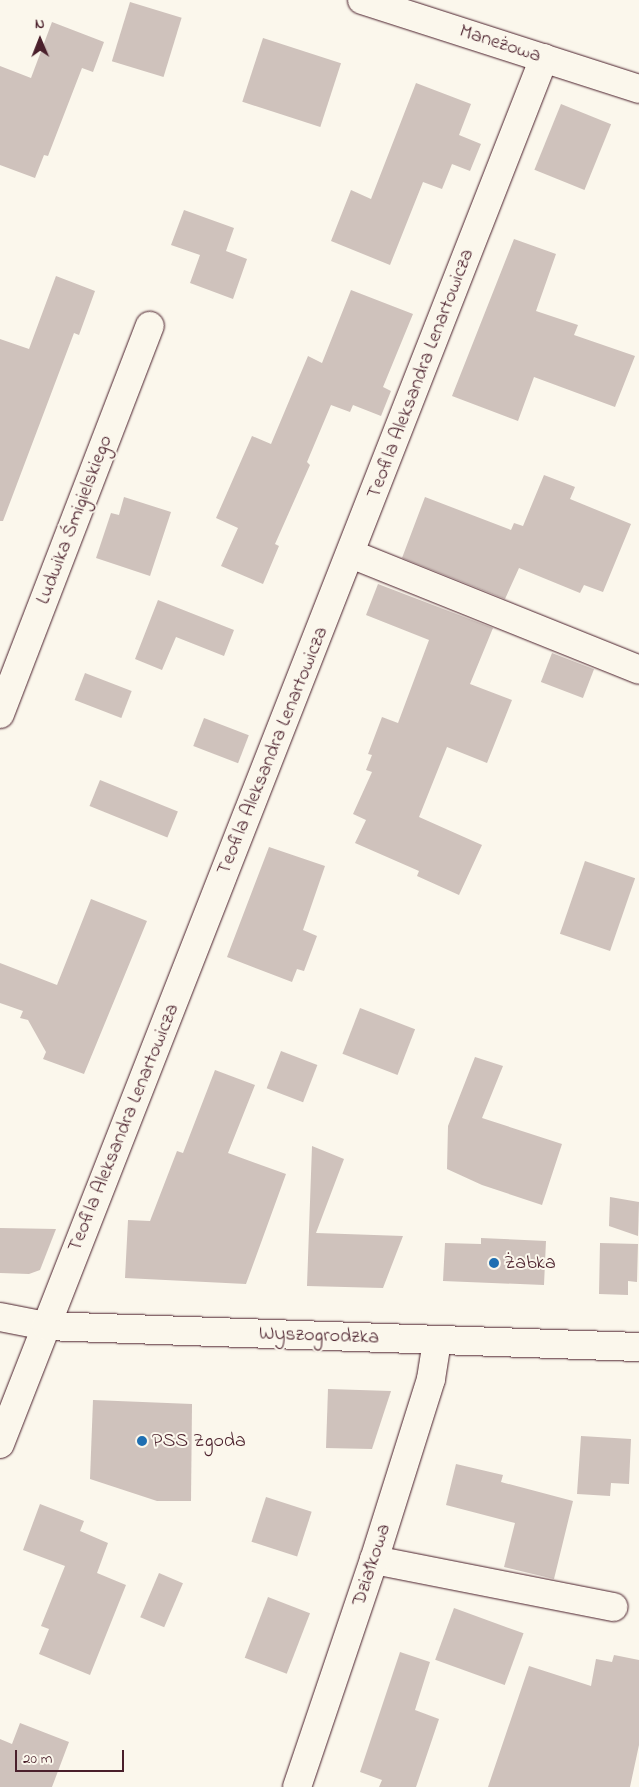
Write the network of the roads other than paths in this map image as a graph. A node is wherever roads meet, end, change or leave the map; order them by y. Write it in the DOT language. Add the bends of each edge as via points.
graph roads {
  1 [pos="362,0"];
  2 [pos="544,58"];
  3 [pos="639,89"];
  4 [pos="150,326"];
  5 [pos="351,554"];
  6 [pos="639,670"];
  7 [pos="0,714"];
  8 [pos="0,1317"];
  9 [pos="46,1326"];
  10 [pos="437,1341"];
  11 [pos="639,1347"];
  12 [pos="0,1444"];
  13 [pos="374,1560"];
  14 [pos="613,1607"];
  15 [pos="297,1787"];
  1 -- 2 [label="street, Maneżowa"];
  2 -- 3 [label="street, Maneżowa"];
  2 -- 5 [label="street, Teofila Aleksandra Lenartowicza"];
  4 -- 7 [label="street, Ludwika Śmigielskiego"];
  5 -- 6 [label="street"];
  5 -- 9 [label="street, Teofila Aleksandra Lenartowicza"];
  8 -- 9 [label="street, Wyszogrodzka"];
  9 -- 10 [label="street, Wyszogrodzka"];
  9 -- 12 [label="street, Teofila Aleksandra Lenartowicza"];
  10 -- 11 [label="street, Wyszogrodzka"];
  10 -- 13 [label="street, Działkowa" via="431,1379"];
  13 -- 14 [label="street"];
  13 -- 15 [label="street, Działkowa"];
}
